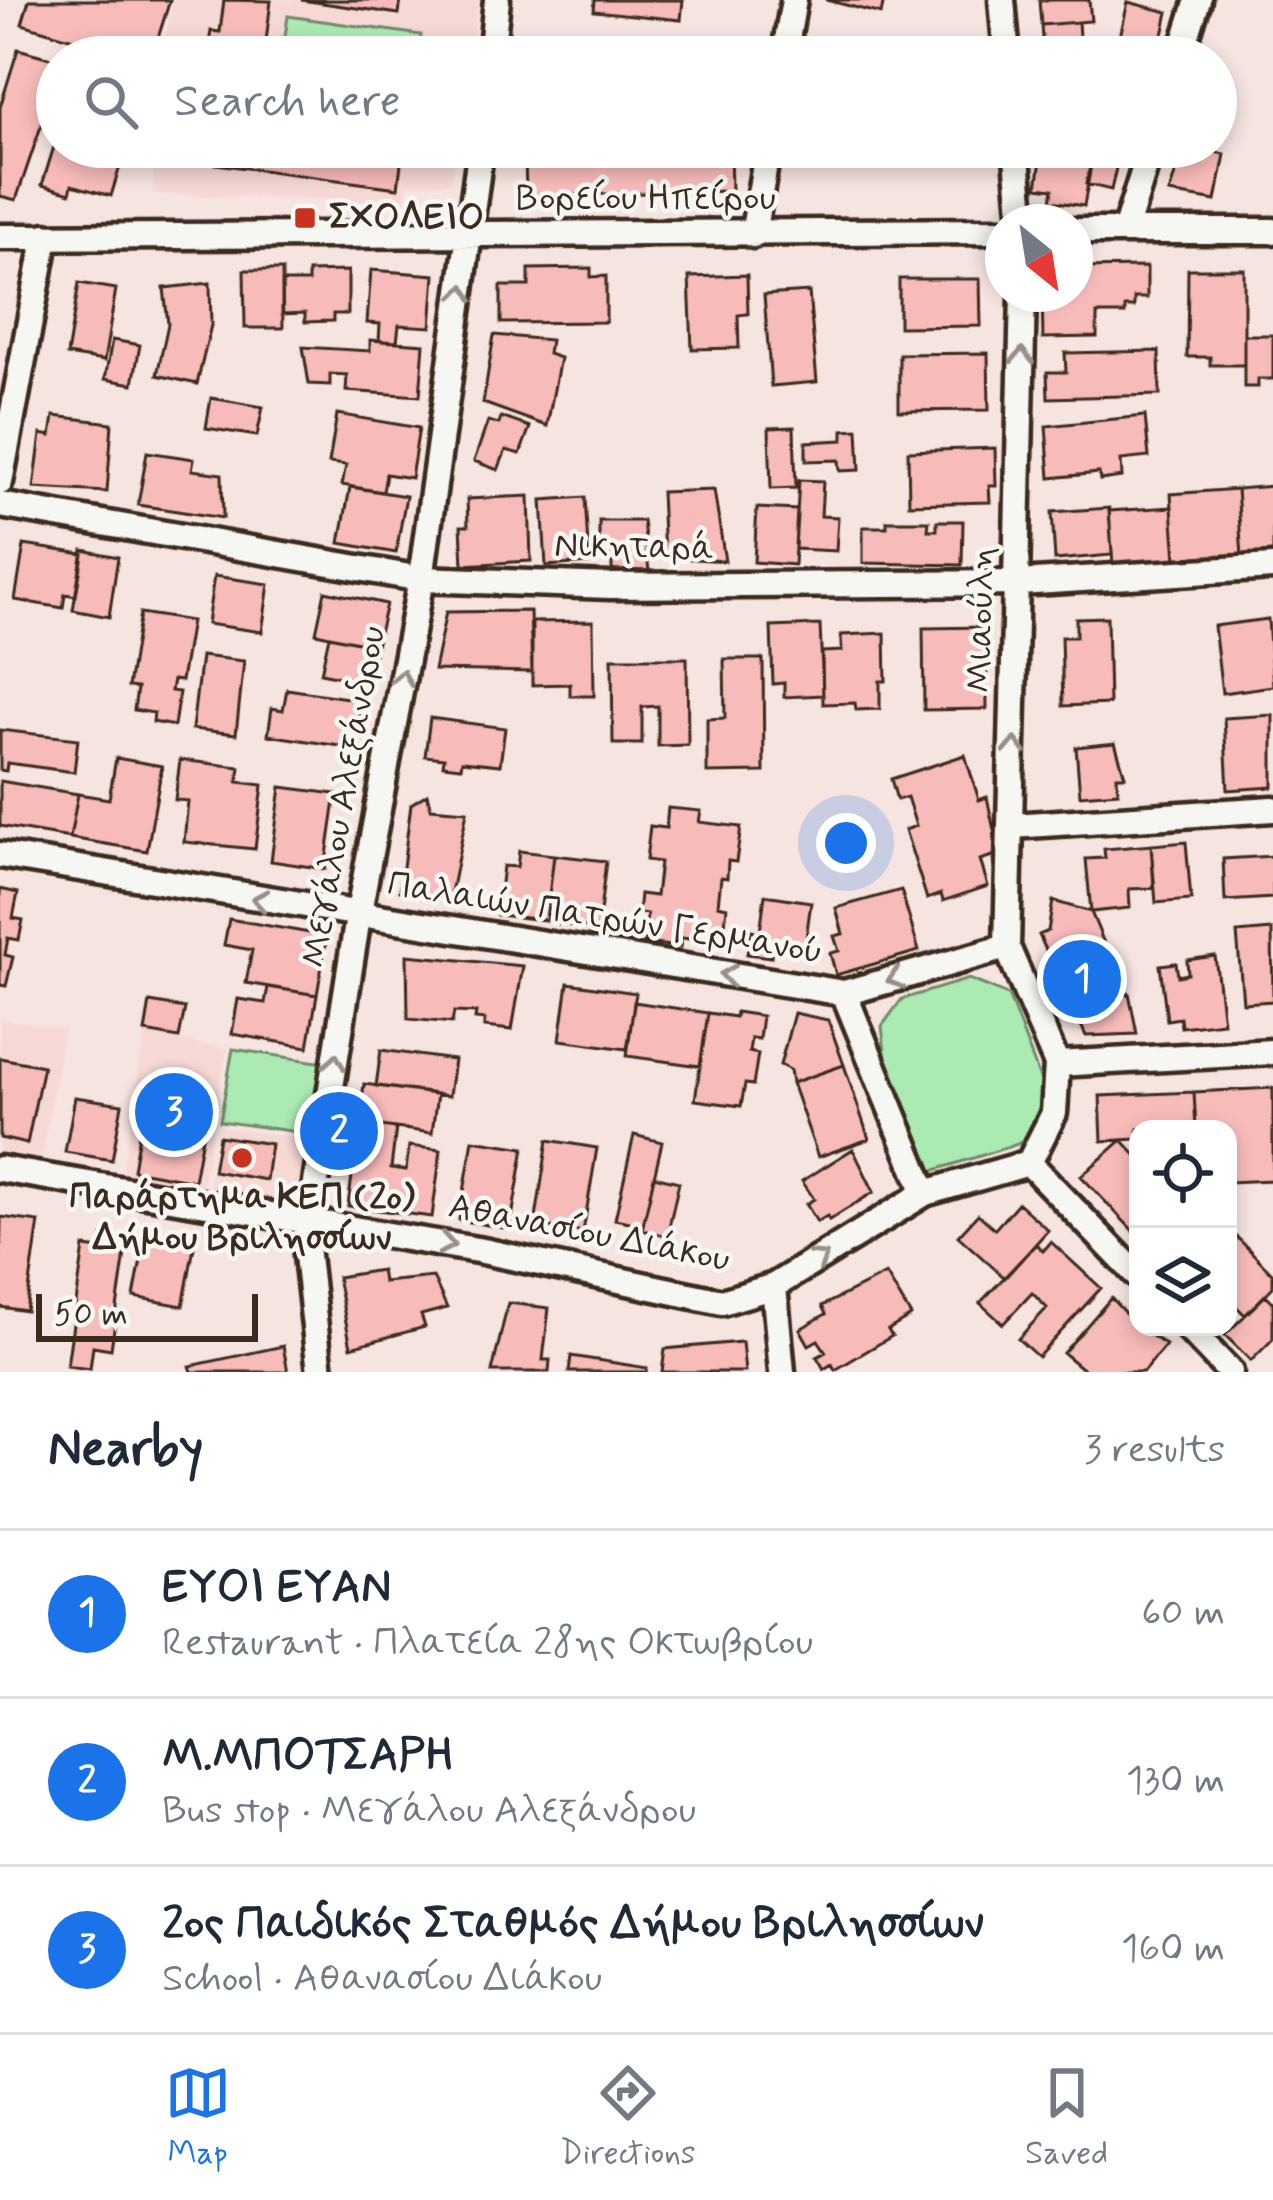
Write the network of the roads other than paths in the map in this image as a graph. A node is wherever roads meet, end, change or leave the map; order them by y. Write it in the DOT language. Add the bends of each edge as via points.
graph roads {
  1 [pos="497,0"];
  2 [pos="794,0"];
  3 [pos="1002,0"];
  4 [pos="1198,0"];
  5 [pos="493,36"];
  6 [pos="788,36"];
  7 [pos="1005,36"];
  8 [pos="1187,36"];
  9 [pos="479,168"];
  10 [pos="764,168"];
  11 [pos="1018,168"];
  12 [pos="1144,168"];
  13 [pos="1021,204"];
  14 [pos="1125,230"];
  15 [pos="985,231"];
  16 [pos="1093,231"];
  17 [pos="1273,231"];
  18 [pos="471,234"];
  19 [pos="0,236"];
  20 [pos="46,236"];
  21 [pos="753,236"];
  22 [pos="1023,312"];
  23 [pos="0,482"];
  24 [pos="0,505"];
  25 [pos="1273,567"];
  26 [pos="421,579"];
  27 [pos="1019,583"];
  28 [pos="1273,809"];
  29 [pos="1012,826"];
  30 [pos="0,855"];
  31 [pos="358,917"];
  32 [pos="1007,947"];
  33 [pos="844,993"];
  34 [pos="1273,1052"];
  35 [pos="1058,1064"];
  36 [pos="1029,1163"];
  37 [pos="0,1169"];
  38 [pos="925,1193"];
  39 [pos="310,1220"];
  40 [pos="1129,1267"];
  41 [pos="775,1286"];
  42 [pos="1196,1336"];
  43 [pos="320,1372"];
  44 [pos="782,1372"];
  45 [pos="1230,1372"];
  1 -- 5 [label="street"];
  2 -- 6 [label="street"];
  3 -- 7 [label="street"];
  4 -- 8 [label="street"];
  9 -- 18 [label="street, Μεγάλου Αλεξάνδρου"];
  10 -- 21 [label="street"];
  11 -- 13 [label="street"];
  12 -- 14 [label="street"];
  14 -- 16 [label="street"];
  14 -- 17 [label="street"];
  15 -- 21 [label="street, Βορείου Ηπείρου"];
  18 -- 20 [label="street, Βορείου Ηπείρου"];
  18 -- 21 [label="street, Βορείου Ηπείρου"];
  26 -- 18 [label="street, Μεγάλου Αλεξάνδρου, one-way"];
  19 -- 20 [label="street, Βορείου Ηπείρου"];
  20 -- 23 [label="street"];
  27 -- 22 [label="street, Μιαούλη, one-way"];
  24 -- 26 [label="street, Νικηταρά"];
  25 -- 27 [label="street, Νικηταρά"];
  26 -- 27 [label="street, Νικηταρά"];
  31 -- 26 [label="street, Μεγάλου Αλεξάνδρου, one-way"];
  29 -- 27 [label="street, Μιαούλη, one-way"];
  28 -- 29 [label="street"];
  29 -- 32 [label="street, Μιαούλη"];
  31 -- 30 [label="street, Παλαιών Πατρών Γερμανού, one-way"];
  33 -- 31 [label="street, Παλαιών Πατρών Γερμανού, one-way"];
  39 -- 31 [label="street, Μεγάλου Αλεξάνδρου, one-way"];
  32 -- 33 [label="street, one-way"];
  32 -- 35 [label="street"];
  33 -- 38 [label="street"];
  34 -- 35 [label="street"];
  35 -- 36 [label="street" via="1054,1113"];
  36 -- 38 [label="street, Αθανασίου Διάκου"];
  36 -- 40 [label="street"];
  37 -- 39 [label="street, Αθανασίου Διάκου"];
  41 -- 38 [label="street, Αθανασίου Διάκου, one-way"];
  39 -- 41 [label="street, Αθανασίου Διάκου, one-way" via="707,1300 732,1301"];
  39 -- 43 [label="street, Μεγάλου Αλεξάνδρου" via="306,1259"];
  41 -- 44 [label="street"];
  42 -- 45 [label="street"];
}
